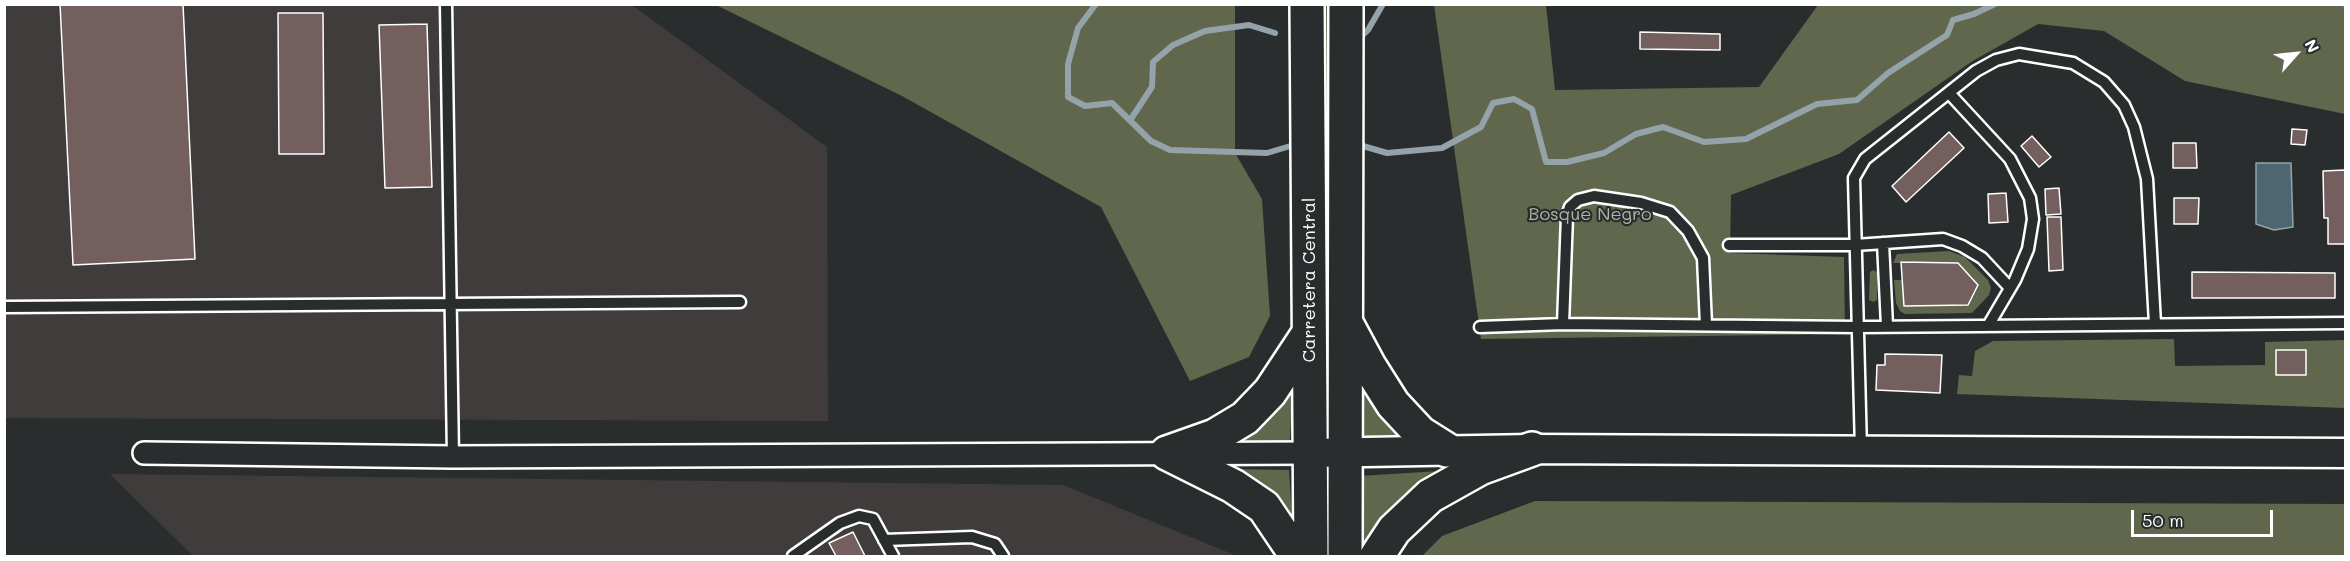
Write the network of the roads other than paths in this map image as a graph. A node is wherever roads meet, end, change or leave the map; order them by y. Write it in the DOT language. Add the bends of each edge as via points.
graph roads {
  1 [pos="446,4"];
  2 [pos="1307,4"];
  3 [pos="1346,4"];
  4 [pos="1949,93"];
  5 [pos="1883,243"];
  6 [pos="1729,245"];
  7 [pos="1855,245"];
  8 [pos="2010,288"];
  9 [pos="740,302"];
  10 [pos="452,304"];
  11 [pos="4,307"];
  12 [pos="1344,319"];
  13 [pos="2343,320"];
  14 [pos="1563,324"];
  15 [pos="2155,324"];
  16 [pos="1706,326"];
  17 [pos="1887,326"];
  18 [pos="1988,326"];
  19 [pos="1480,327"];
  20 [pos="1857,327"];
  21 [pos="1309,333"];
  22 [pos="1532,449"];
  23 [pos="1345,450"];
  24 [pos="1447,450"];
  25 [pos="1861,450"];
  26 [pos="144,453"];
  27 [pos="1167,453"];
  28 [pos="1310,453"];
  29 [pos="2346,453"];
  30 [pos="453,458"];
  31 [pos="884,540"];
  32 [pos="811,545"];
  33 [pos="793,556"];
  34 [pos="817,556"];
  35 [pos="893,556"];
  36 [pos="1004,556"];
  37 [pos="1297,556"];
  38 [pos="1311,556"];
  39 [pos="1345,556"];
  40 [pos="1377,556"];
  1 -- 10 [label="lane"];
  2 -- 21 [label="highway, Carretera Central"];
  3 -- 12 [label="highway, Carretera Central"];
  4 -- 7 [label="lane" via="1865,159 1858,170 1854,178"];
  4 -- 8 [label="lane" via="2010,159 2030,198 2033,219 2028,249"];
  4 -- 15 [label="lane" via="1976,71 2019,54 2073,63 2104,82 2124,105 2141,150"];
  5 -- 7 [label="lane"];
  5 -- 8 [label="lane" via="1943,239 1982,258"];
  5 -- 17 [label="lane"];
  6 -- 7 [label="lane"];
  7 -- 20 [label="lane"];
  8 -- 18 [label="lane"];
  9 -- 10 [label="lane"];
  10 -- 11 [label="lane"];
  10 -- 30 [label="lane"];
  12 -- 23 [label="highway, Carretera Central"];
  12 -- 24 [label="highway" via="1393,404 1420,433"];
  13 -- 15 [label="lane"];
  14 -- 16 [label="lane"];
  14 -- 16 [label="lane" via="1567,216 1578,200 1594,196 1670,212 1688,231 1702,258"];
  14 -- 19 [label="lane"];
  15 -- 18 [label="lane"];
  16 -- 20 [label="lane"];
  17 -- 18 [label="lane"];
  17 -- 20 [label="lane"];
  20 -- 25 [label="lane"];
  21 -- 27 [label="highway" via="1270,392 1245,418 1215,436"];
  21 -- 28 [label="highway, Carretera Central"];
  22 -- 24 [label="street"];
  22 -- 25 [label="street"];
  22 -- 40 [label="highway" via="1480,468 1430,496 1394,530"];
  23 -- 24 [label="street"];
  23 -- 28 [label="street"];
  23 -- 39 [label="highway, Carretera Central"];
  25 -- 29 [label="street"];
  26 -- 30 [label="street"];
  27 -- 28 [label="street"];
  27 -- 30 [label="street"];
  27 -- 37 [label="highway" via="1233,486 1264,507"];
  28 -- 38 [label="highway, Carretera Central"];
  31 -- 32 [label="lane" via="873,519 859,516 840,523"];
  31 -- 35 [label="lane"];
  31 -- 36 [label="lane" via="972,537 995,544"];
  32 -- 33 [label="lane"];
  32 -- 34 [label="lane"];
}
